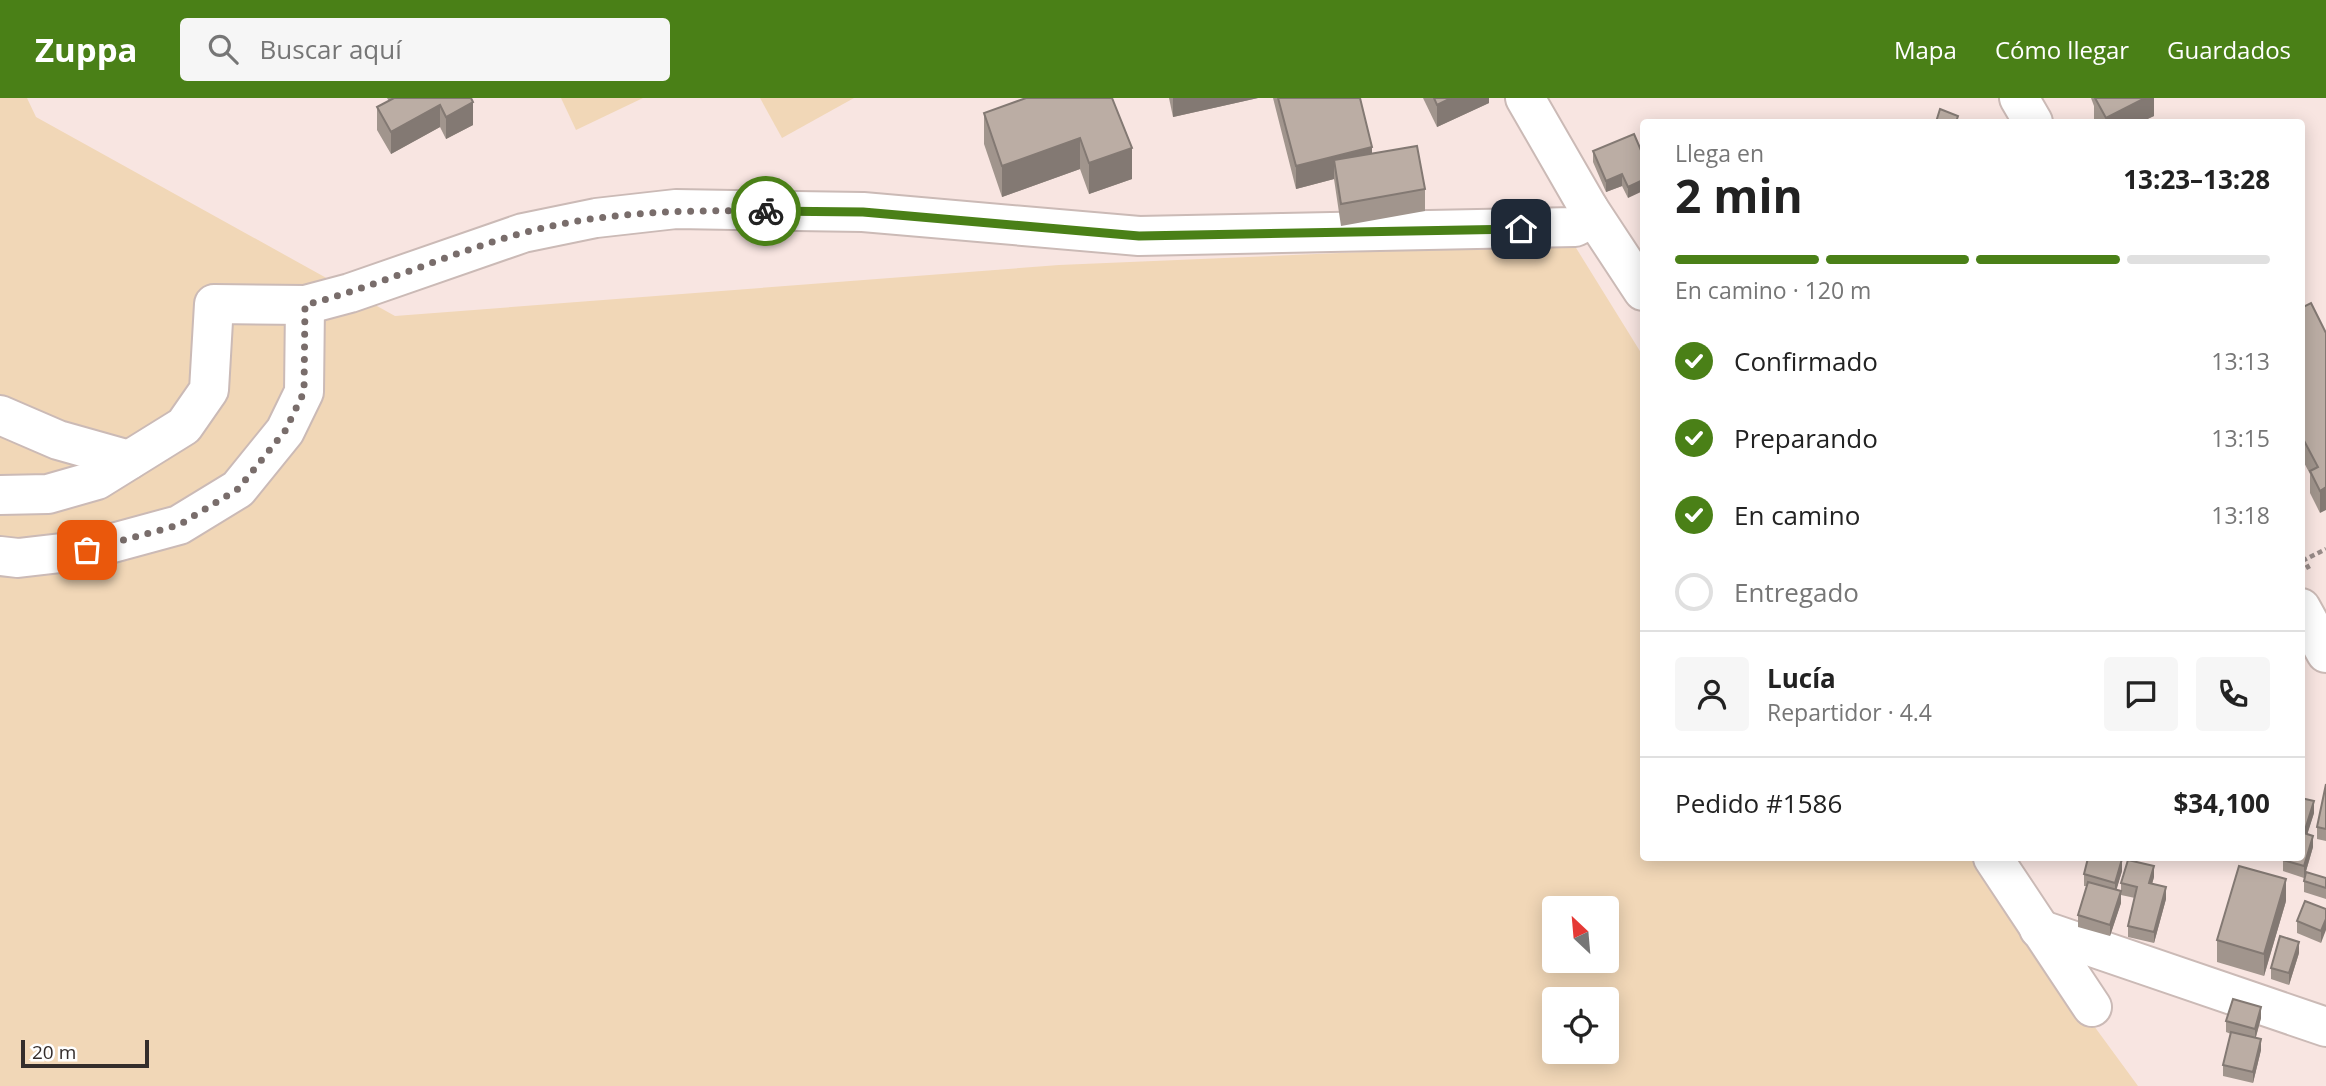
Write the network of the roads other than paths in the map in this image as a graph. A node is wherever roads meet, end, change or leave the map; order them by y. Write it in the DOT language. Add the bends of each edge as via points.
graph roads {
  1 [pos="1525,98"];
  2 [pos="2020,98"];
  3 [pos="2031,119"];
  4 [pos="1589,209"];
  5 [pos="1631,244"];
  6 [pos="1640,279"];
  7 [pos="305,305"];
  8 [pos="0,415"];
  9 [pos="129,460"];
  10 [pos="0,495"];
  11 [pos="0,556"];
  12 [pos="2305,615"];
  13 [pos="2326,653"];
  14 [pos="1995,861"];
  15 [pos="2039,929"];
  16 [pos="2092,1007"];
  17 [pos="2326,1027"];
  1 -- 4 [label="street"];
  2 -- 3 [label="street"];
  4 -- 5 [label="street"];
  4 -- 7 [label="street" via="1585,222 1575,228 1139,236 863,212 676,209 596,218 523,233"];
  5 -- 6 [label="street"];
  7 -- 9 [label="street" via="214,304 209,390 184,426"];
  7 -- 11 [label="street" via="304,392 285,431 238,489 179,525 87,550"];
  8 -- 9 [label="street" via="58,440"];
  9 -- 10 [label="street" via="97,480 48,495"];
  12 -- 13 [label="street"];
  14 -- 15 [label="street"];
  15 -- 16 [label="street"];
  15 -- 17 [label="street"];
}
